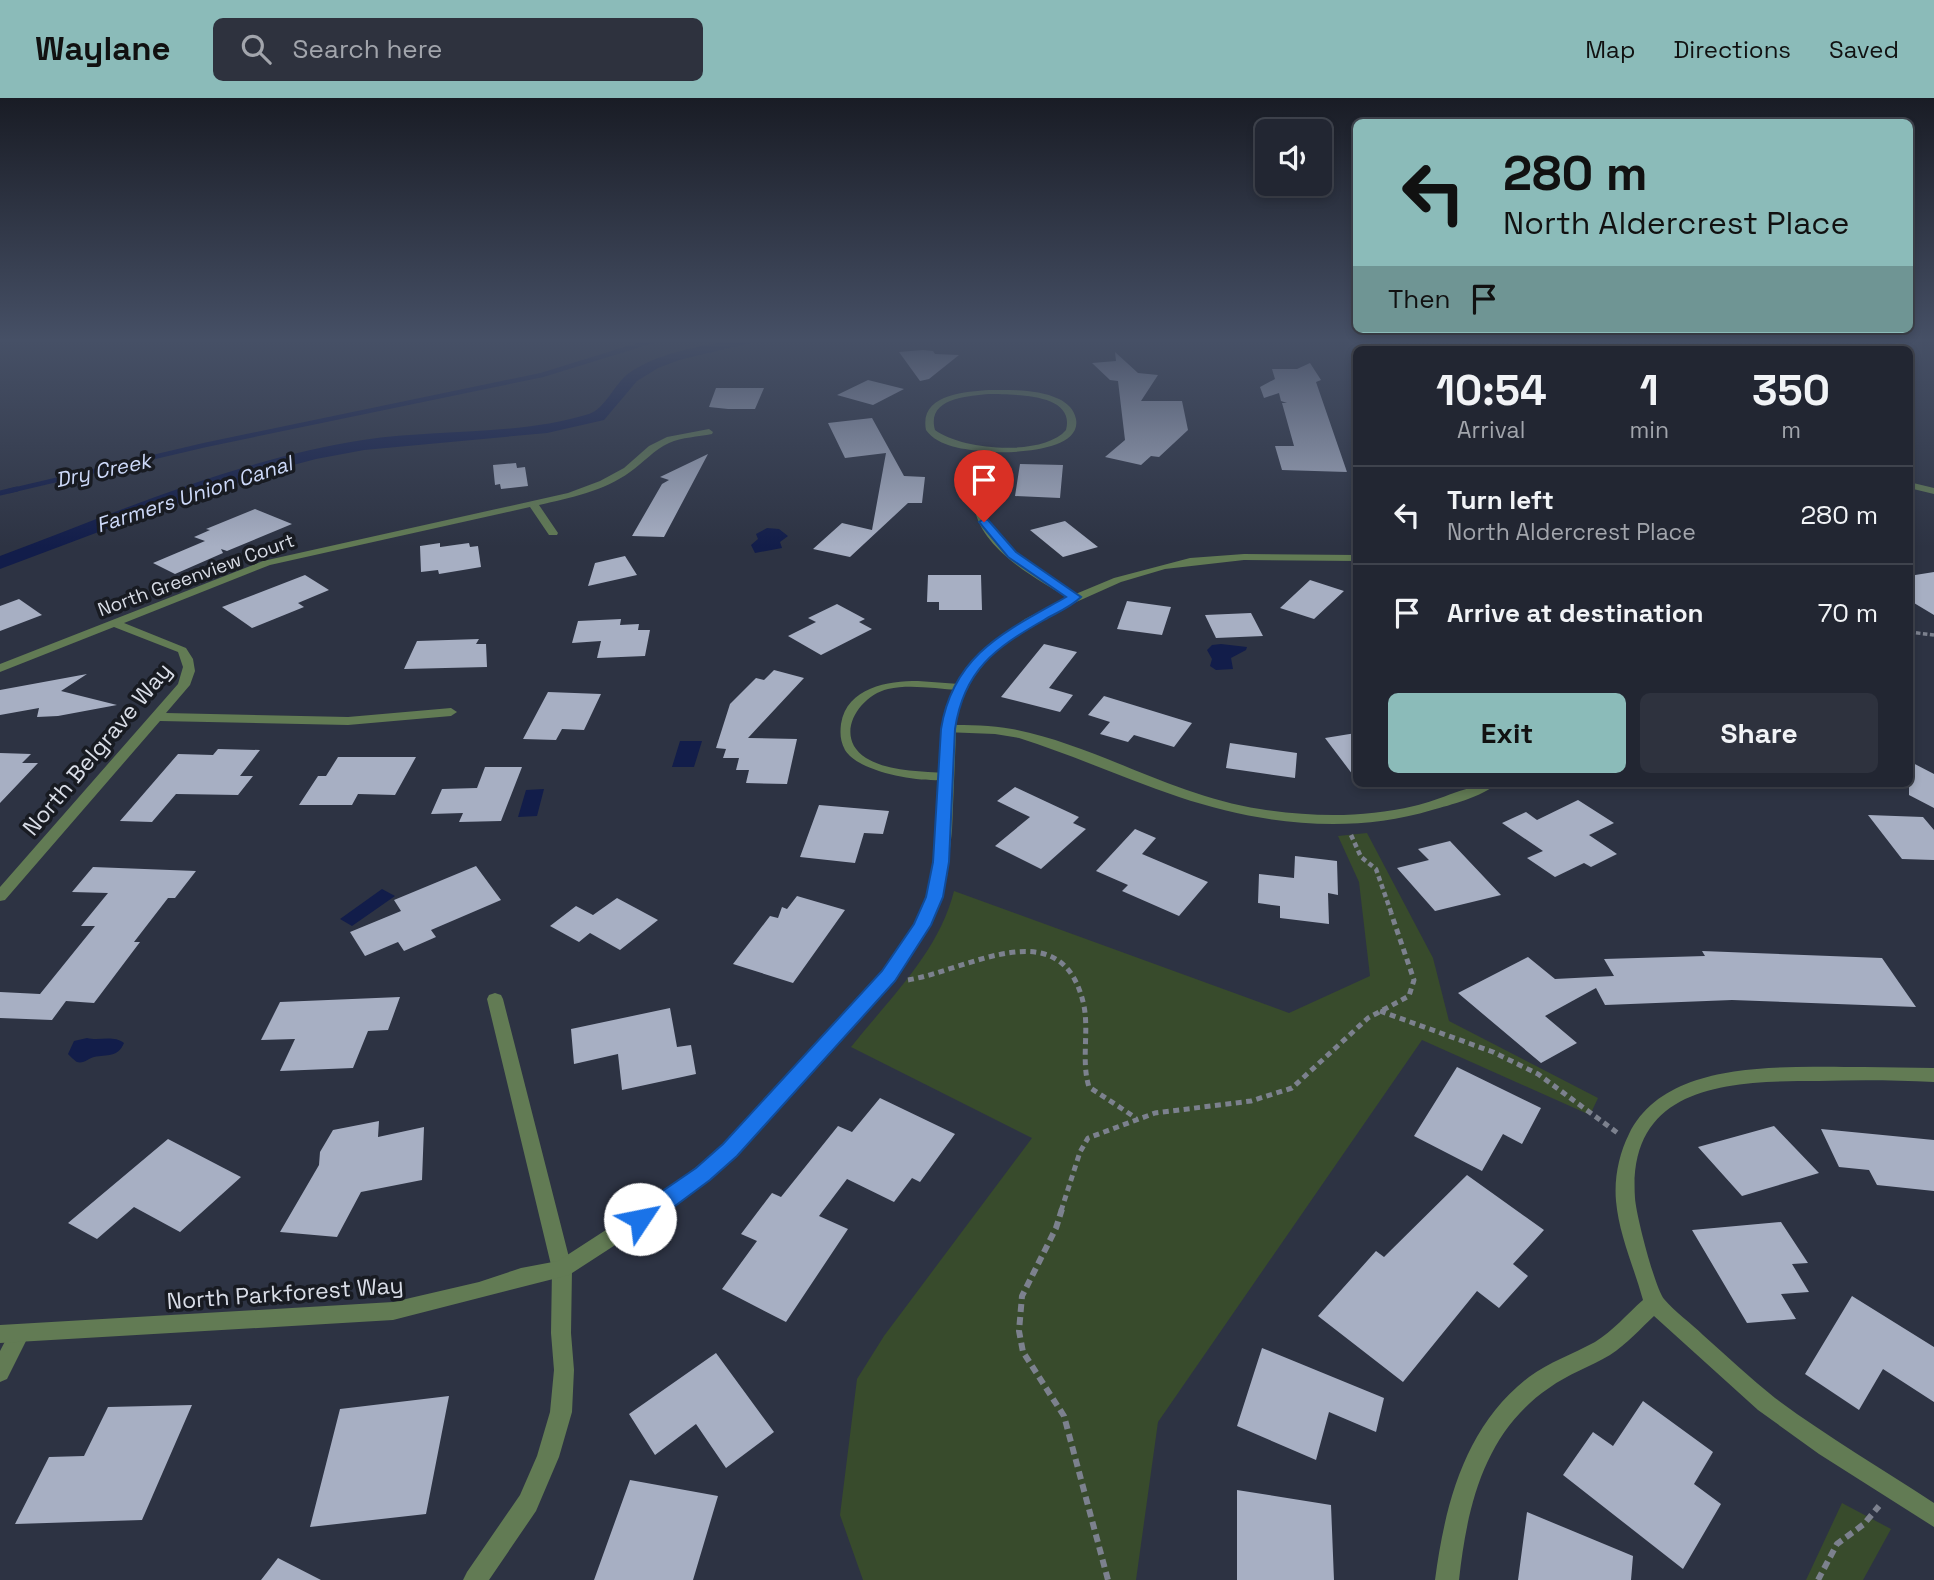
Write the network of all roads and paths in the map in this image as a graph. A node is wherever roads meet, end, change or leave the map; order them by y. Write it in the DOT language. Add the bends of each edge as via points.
graph roads {
  1 [pos="933,409"];
  2 [pos="1067,409"];
  3 [pos="709,432"];
  4 [pos="991,449"];
  5 [pos="1913,486"];
  6 [pos="1934,491"];
  7 [pos="533,504"];
  8 [pos="553,533"];
  9 [pos="1353,558"];
  10 [pos="1075,597"];
  11 [pos="113,623"];
  12 [pos="1913,632"];
  13 [pos="1934,635"];
  14 [pos="0,668"];
  15 [pos="959,687"];
  16 [pos="451,712"];
  17 [pos="157,717"];
  18 [pos="948,729"];
  19 [pos="946,777"];
  20 [pos="1483,787"];
  21 [pos="1344,820"];
  22 [pos="0,896"];
  23 [pos="888,976"];
  24 [pos="495,999"];
  25 [pos="1379,1011"];
  26 [pos="1934,1075"];
  27 [pos="1136,1118"];
  28 [pos="1633,1144"];
  29 [pos="562,1269"];
  30 [pos="1654,1303"];
  31 [pos="10,1333"];
  32 [pos="0,1372"];
  33 [pos="1892,1488"];
  34 [pos="1934,1516"];
  35 [pos="475,1580"];
  36 [pos="1108,1580"];
  37 [pos="1447,1580"];
  38 [pos="1818,1580"];
  1 -- 4 [label="street" via="932,433 966,447"];
  2 -- 4 [label="street" via="1072,427 1064,438 1043,446"];
  3 -- 7 [label="street, North Greenview Court" via="670,439 603,483"];
  4 -- 10 [label="street" via="978,488 984,522 1012,554"];
  5 -- 6 [label="street"];
  7 -- 8 [label="street"];
  7 -- 11 [label="street, North Greenview Court" via="289,557"];
  9 -- 10 [label="street, North Parkforest Way" via="1245,556 1185,561 1125,575"];
  10 -- 15 [label="street, North Parkforest Way" via="1000,640"];
  11 -- 14 [label="street, North Greenview Court"];
  11 -- 17 [label="street, North Belgrave Way" via="168,643 189,660 184,685"];
  12 -- 13 [label="path"];
  15 -- 18 [label="street, North Parkforest Way"];
  15 -- 19 [label="lane" via="879,688 851,709 846,723 848,743 866,764"];
  16 -- 17 [label="street" via="348,721"];
  17 -- 22 [label="street, North Belgrave Way"];
  18 -- 19 [label="street, North Parkforest Way"];
  18 -- 21 [label="street" via="1021,735 1231,808"];
  19 -- 23 [label="street, North Parkforest Way" via="934,897 922,925"];
  20 -- 21 [label="street" via="1422,811"];
  21 -- 25 [label="path" via="1361,857 1376,870 1414,980 1409,996"];
  23 -- 27 [label="path" via="920,979 1003,952 1037,951 1051,956 1063,963 1082,997 1089,1087"];
  23 -- 29 [label="street, North Parkforest Way" via="721,1158 673,1197"];
  24 -- 29 [label="street"];
  25 -- 27 [label="path" via="1292,1088 1251,1101"];
  25 -- 28 [label="path" via="1493,1052 1538,1074"];
  26 -- 28 [label="street" via="1731,1076 1674,1096 1652,1113"];
  27 -- 36 [label="path" via="1088,1138 1080,1152 1056,1228 1022,1296 1018,1331 1023,1352 1064,1416"];
  28 -- 30 [label="street" via="1625,1190 1629,1223"];
  29 -- 31 [label="street, North Parkforest Way" via="393,1311"];
  29 -- 35 [label="street" via="565,1370 561,1412 528,1503"];
  30 -- 33 [label="street" via="1766,1404"];
  30 -- 37 [label="street" via="1603,1348 1532,1386 1504,1415 1480,1449 1463,1490"];
  31 -- 32 [label="street"];
  33 -- 34 [label="street"];
  33 -- 38 [label="path" via="1864,1524 1836,1544"];
}
